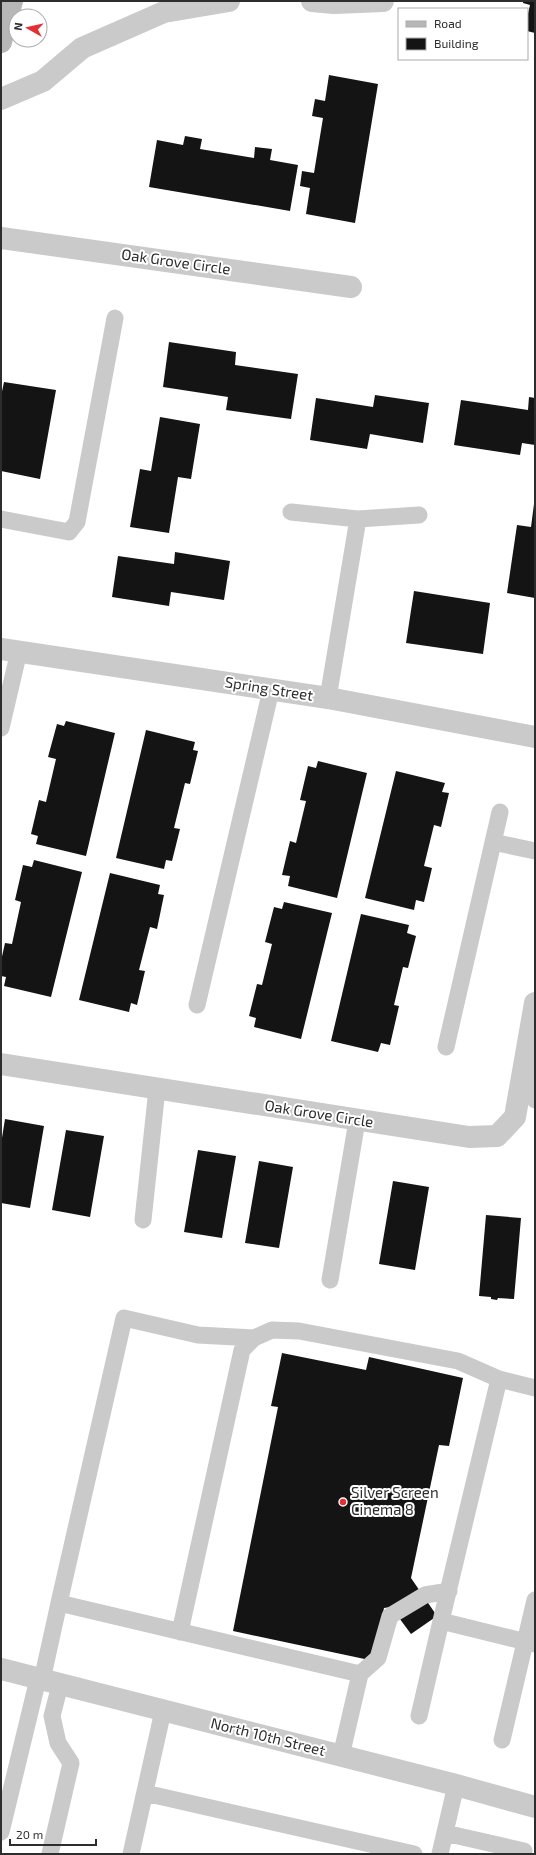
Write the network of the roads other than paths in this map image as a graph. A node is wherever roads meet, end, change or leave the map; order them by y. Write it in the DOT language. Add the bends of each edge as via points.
graph roads {
  1 [pos="12,1"];
  2 [pos="229,1"];
  3 [pos="312,1"];
  4 [pos="383,1"];
  5 [pos="1,42"];
  6 [pos="1,99"];
  7 [pos="1,238"];
  8 [pos="351,287"];
  9 [pos="115,318"];
  10 [pos="291,512"];
  11 [pos="419,515"];
  12 [pos="1,519"];
  13 [pos="358,519"];
  14 [pos="10,650"];
  15 [pos="271,690"];
  16 [pos="328,698"];
  17 [pos="1,728"];
  18 [pos="535,737"];
  19 [pos="500,812"];
  20 [pos="493,842"];
  21 [pos="535,851"];
  22 [pos="535,1003"];
  23 [pos="197,1005"];
  24 [pos="446,1047"];
  25 [pos="528,1049"];
  26 [pos="1,1064"];
  27 [pos="157,1089"];
  28 [pos="535,1100"];
  29 [pos="357,1121"];
  30 [pos="143,1220"];
  31 [pos="330,1280"];
  32 [pos="254,1338"];
  33 [pos="499,1379"];
  34 [pos="535,1388"];
  35 [pos="448,1591"];
  36 [pos="535,1600"];
  37 [pos="59,1603"];
  38 [pos="441,1621"];
  39 [pos="180,1632"];
  40 [pos="530,1642"];
  41 [pos="1,1669"];
  42 [pos="360,1674"];
  43 [pos="47,1681"];
  44 [pos="163,1711"];
  45 [pos="419,1716"];
  46 [pos="502,1740"];
  47 [pos="341,1756"];
  48 [pos="456,1785"];
  49 [pos="145,1793"];
  50 [pos="535,1808"];
  51 [pos="1,1832"];
  52 [pos="445,1833"];
  53 [pos="50,1854"];
  54 [pos="131,1854"];
  55 [pos="414,1854"];
  56 [pos="440,1854"];
  57 [pos="523,1854"];
  1 -- 5 [label="street"];
  2 -- 6 [label="street" via="164,12 82,48 43,81"];
  3 -- 4 [label="street"];
  7 -- 8 [label="street, Oak Grove Circle"];
  9 -- 12 [label="lane" via="77,522 68,532"];
  10 -- 13 [label="lane"];
  11 -- 13 [label="lane"];
  13 -- 16 [label="lane"];
  14 -- 15 [label="street, Spring Street"];
  14 -- 17 [label="lane"];
  15 -- 16 [label="street, Spring Street"];
  15 -- 23 [label="lane"];
  16 -- 18 [label="street, Spring Street"];
  19 -- 20 [label="lane"];
  20 -- 21 [label="lane"];
  20 -- 24 [label="lane"];
  22 -- 25 [label="street, Oak Grove Circle"];
  25 -- 28 [label="lane"];
  25 -- 29 [label="street, Oak Grove Circle" via="515,1117 497,1136 469,1137"];
  26 -- 27 [label="street, Oak Grove Circle"];
  27 -- 29 [label="street, Oak Grove Circle"];
  27 -- 30 [label="lane"];
  29 -- 31 [label="lane"];
  32 -- 33 [label="lane" via="272,1330 300,1331 458,1361"];
  32 -- 37 [label="lane" via="198,1335 124,1318"];
  32 -- 39 [label="lane" via="242,1350"];
  33 -- 34 [label="lane"];
  33 -- 35 [label="lane"];
  35 -- 38 [label="lane"];
  35 -- 42 [label="lane" via="425,1595 390,1616 378,1658"];
  36 -- 40 [label="lane"];
  37 -- 39 [label="lane"];
  37 -- 43 [label="lane"];
  38 -- 40 [label="lane"];
  38 -- 45 [label="lane"];
  39 -- 42 [label="lane"];
  40 -- 46 [label="lane"];
  41 -- 43 [label="street, North 10th Street"];
  42 -- 47 [label="lane"];
  43 -- 44 [label="street, North 10th Street"];
  43 -- 51 [label="lane"];
  43 -- 53 [label="lane" via="58,1743 71,1763"];
  44 -- 47 [label="street, North 10th Street"];
  44 -- 49 [label="lane"];
  47 -- 48 [label="street, North 10th Street"];
  48 -- 50 [label="street, North 10th Street"];
  48 -- 52 [label="lane"];
  49 -- 54 [label="lane"];
  49 -- 55 [label="lane"];
  52 -- 56 [label="lane"];
  52 -- 57 [label="lane" via="524,1851"];
}
